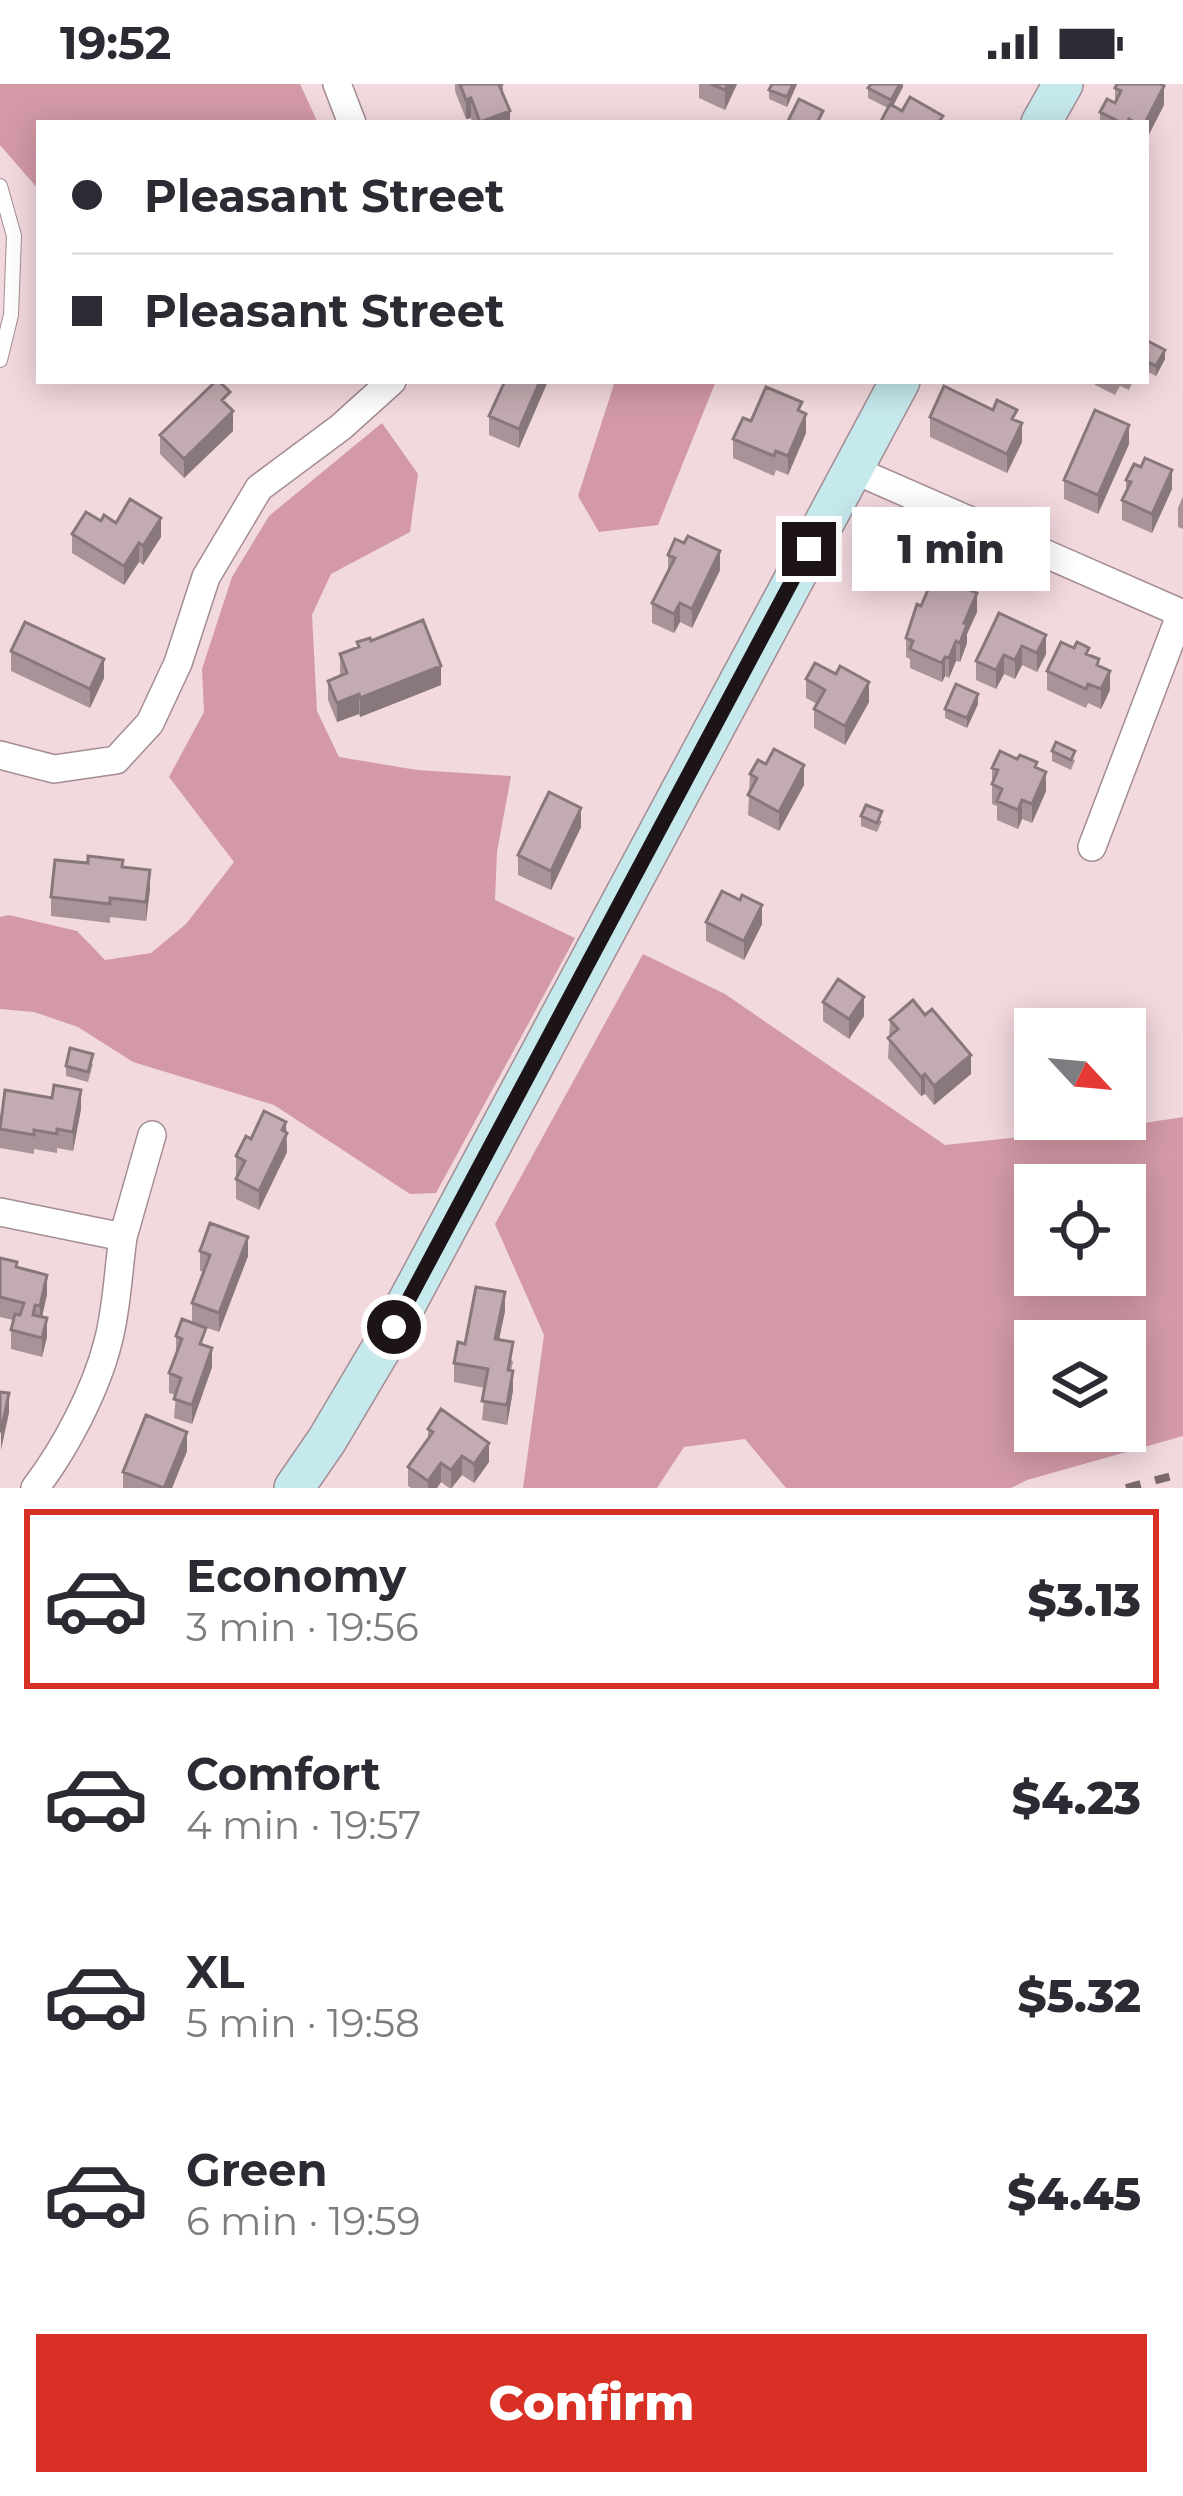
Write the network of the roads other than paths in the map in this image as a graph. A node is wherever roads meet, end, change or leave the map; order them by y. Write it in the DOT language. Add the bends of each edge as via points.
graph roads {
  1 [pos="337,84"];
  2 [pos="1063,84"];
  3 [pos="351,120"];
  4 [pos="1043,120"];
  5 [pos="0,186"];
  6 [pos="0,360"];
  7 [pos="389,384"];
  8 [pos="898,384"];
  9 [pos="852,469"];
  10 [pos="1182,614"];
  11 [pos="0,754"];
  12 [pos="1092,848"];
  13 [pos="152,1135"];
  14 [pos="0,1212"];
  15 [pos="123,1238"];
  16 [pos="35,1488"];
  17 [pos="294,1488"];
  1 -- 3 [label="street"];
  2 -- 4 [label="street"];
  5 -- 6 [label="lane" via="14,236"];
  7 -- 11 [label="street" via="259,488 206,578 150,724 116,760 54,770"];
  8 -- 9 [label="street"];
  9 -- 10 [label="street"];
  9 -- 17 [label="street" via="405,1306"];
  10 -- 12 [label="street"];
  13 -- 15 [label="street"];
  14 -- 15 [label="street"];
  15 -- 16 [label="street" via="108,1344 81,1414"];
}
